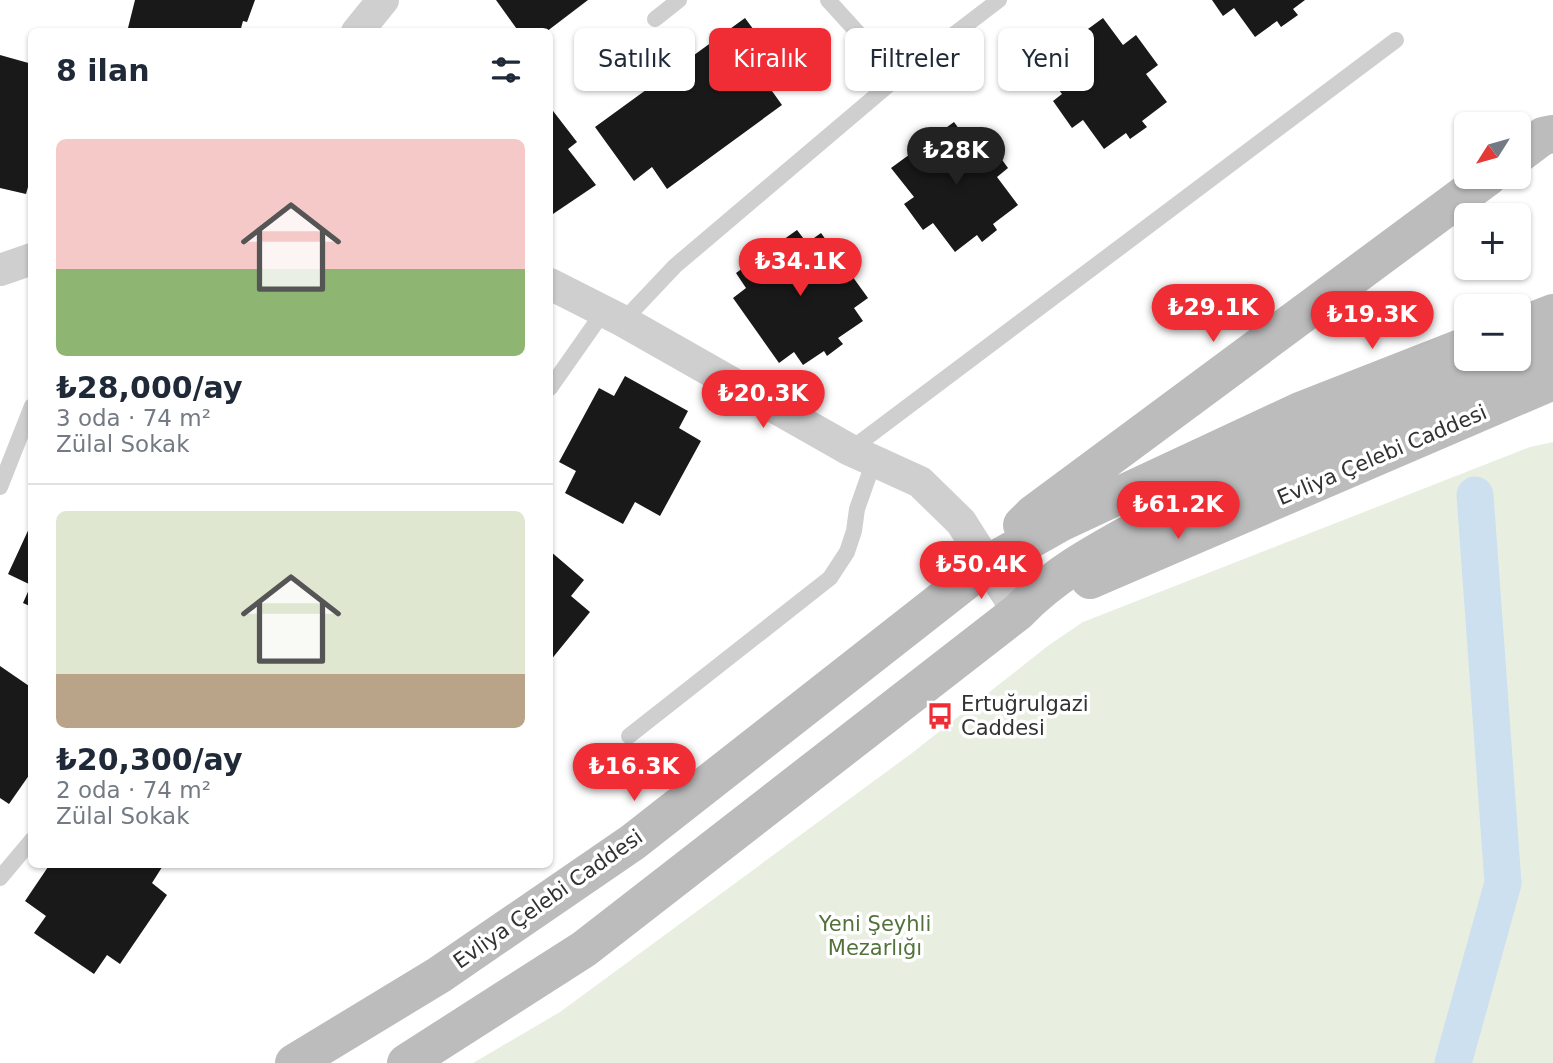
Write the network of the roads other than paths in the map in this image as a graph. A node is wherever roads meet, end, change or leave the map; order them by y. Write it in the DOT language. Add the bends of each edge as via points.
graph roads {
  1 [pos="383,0"];
  2 [pos="679,0"];
  3 [pos="828,0"];
  4 [pos="999,0"];
  5 [pos="655,19"];
  6 [pos="360,28"];
  7 [pos="853,28"];
  8 [pos="962,28"];
  9 [pos="1396,40"];
  10 [pos="881,91"];
  11 [pos="1553,134"];
  12 [pos="1531,145"];
  13 [pos="1472,189"];
  14 [pos="28,260"];
  15 [pos="0,270"];
  16 [pos="553,286"];
  17 [pos="1553,313"];
  18 [pos="614,316"];
  19 [pos="1531,321"];
  20 [pos="1553,345"];
  21 [pos="1454,352"];
  22 [pos="1553,382"];
  23 [pos="553,385"];
  24 [pos="28,416"];
  25 [pos="1308,427"];
  26 [pos="862,455"];
  27 [pos="0,487"];
  28 [pos="989,563"];
  29 [pos="1018,612"];
  30 [pos="629,736"];
  31 [pos="28,845"];
  32 [pos="0,878"];
  33 [pos="294,1063"];
  34 [pos="406,1063"];
  1 -- 6 [label="street"];
  2 -- 5 [label="lane"];
  3 -- 7 [label="lane"];
  4 -- 8 [label="lane"];
  9 -- 26 [label="lane"];
  10 -- 18 [label="lane"];
  11 -- 12 [label="street"];
  13 -- 28 [label="street, Evliya Çelebi Caddesi" via="1033,514"];
  14 -- 15 [label="street"];
  16 -- 18 [label="street"];
  17 -- 19 [label="street"];
  18 -- 23 [label="lane"];
  18 -- 26 [label="street"];
  20 -- 25 [label="street, Evliya Çelebi Caddesi"];
  21 -- 25 [label="street, Evliya Çelebi Caddesi"];
  22 -- 29 [label="street, Evliya Çelebi Caddesi"];
  24 -- 27 [label="lane"];
  25 -- 28 [label="street, Evliya Çelebi Caddesi" via="1062,522"];
  25 -- 29 [label="street, Evliya Çelebi Caddesi" via="1098,551 1037,592"];
  26 -- 28 [label="street" via="920,482 961,522"];
  26 -- 30 [label="lane" via="854,531 830,578"];
  28 -- 29 [label="street"];
  28 -- 33 [label="street, Evliya Çelebi Caddesi" via="633,842 439,975"];
  29 -- 34 [label="street, Evliya Çelebi Caddesi" via="584,949"];
  31 -- 32 [label="lane"];
}
